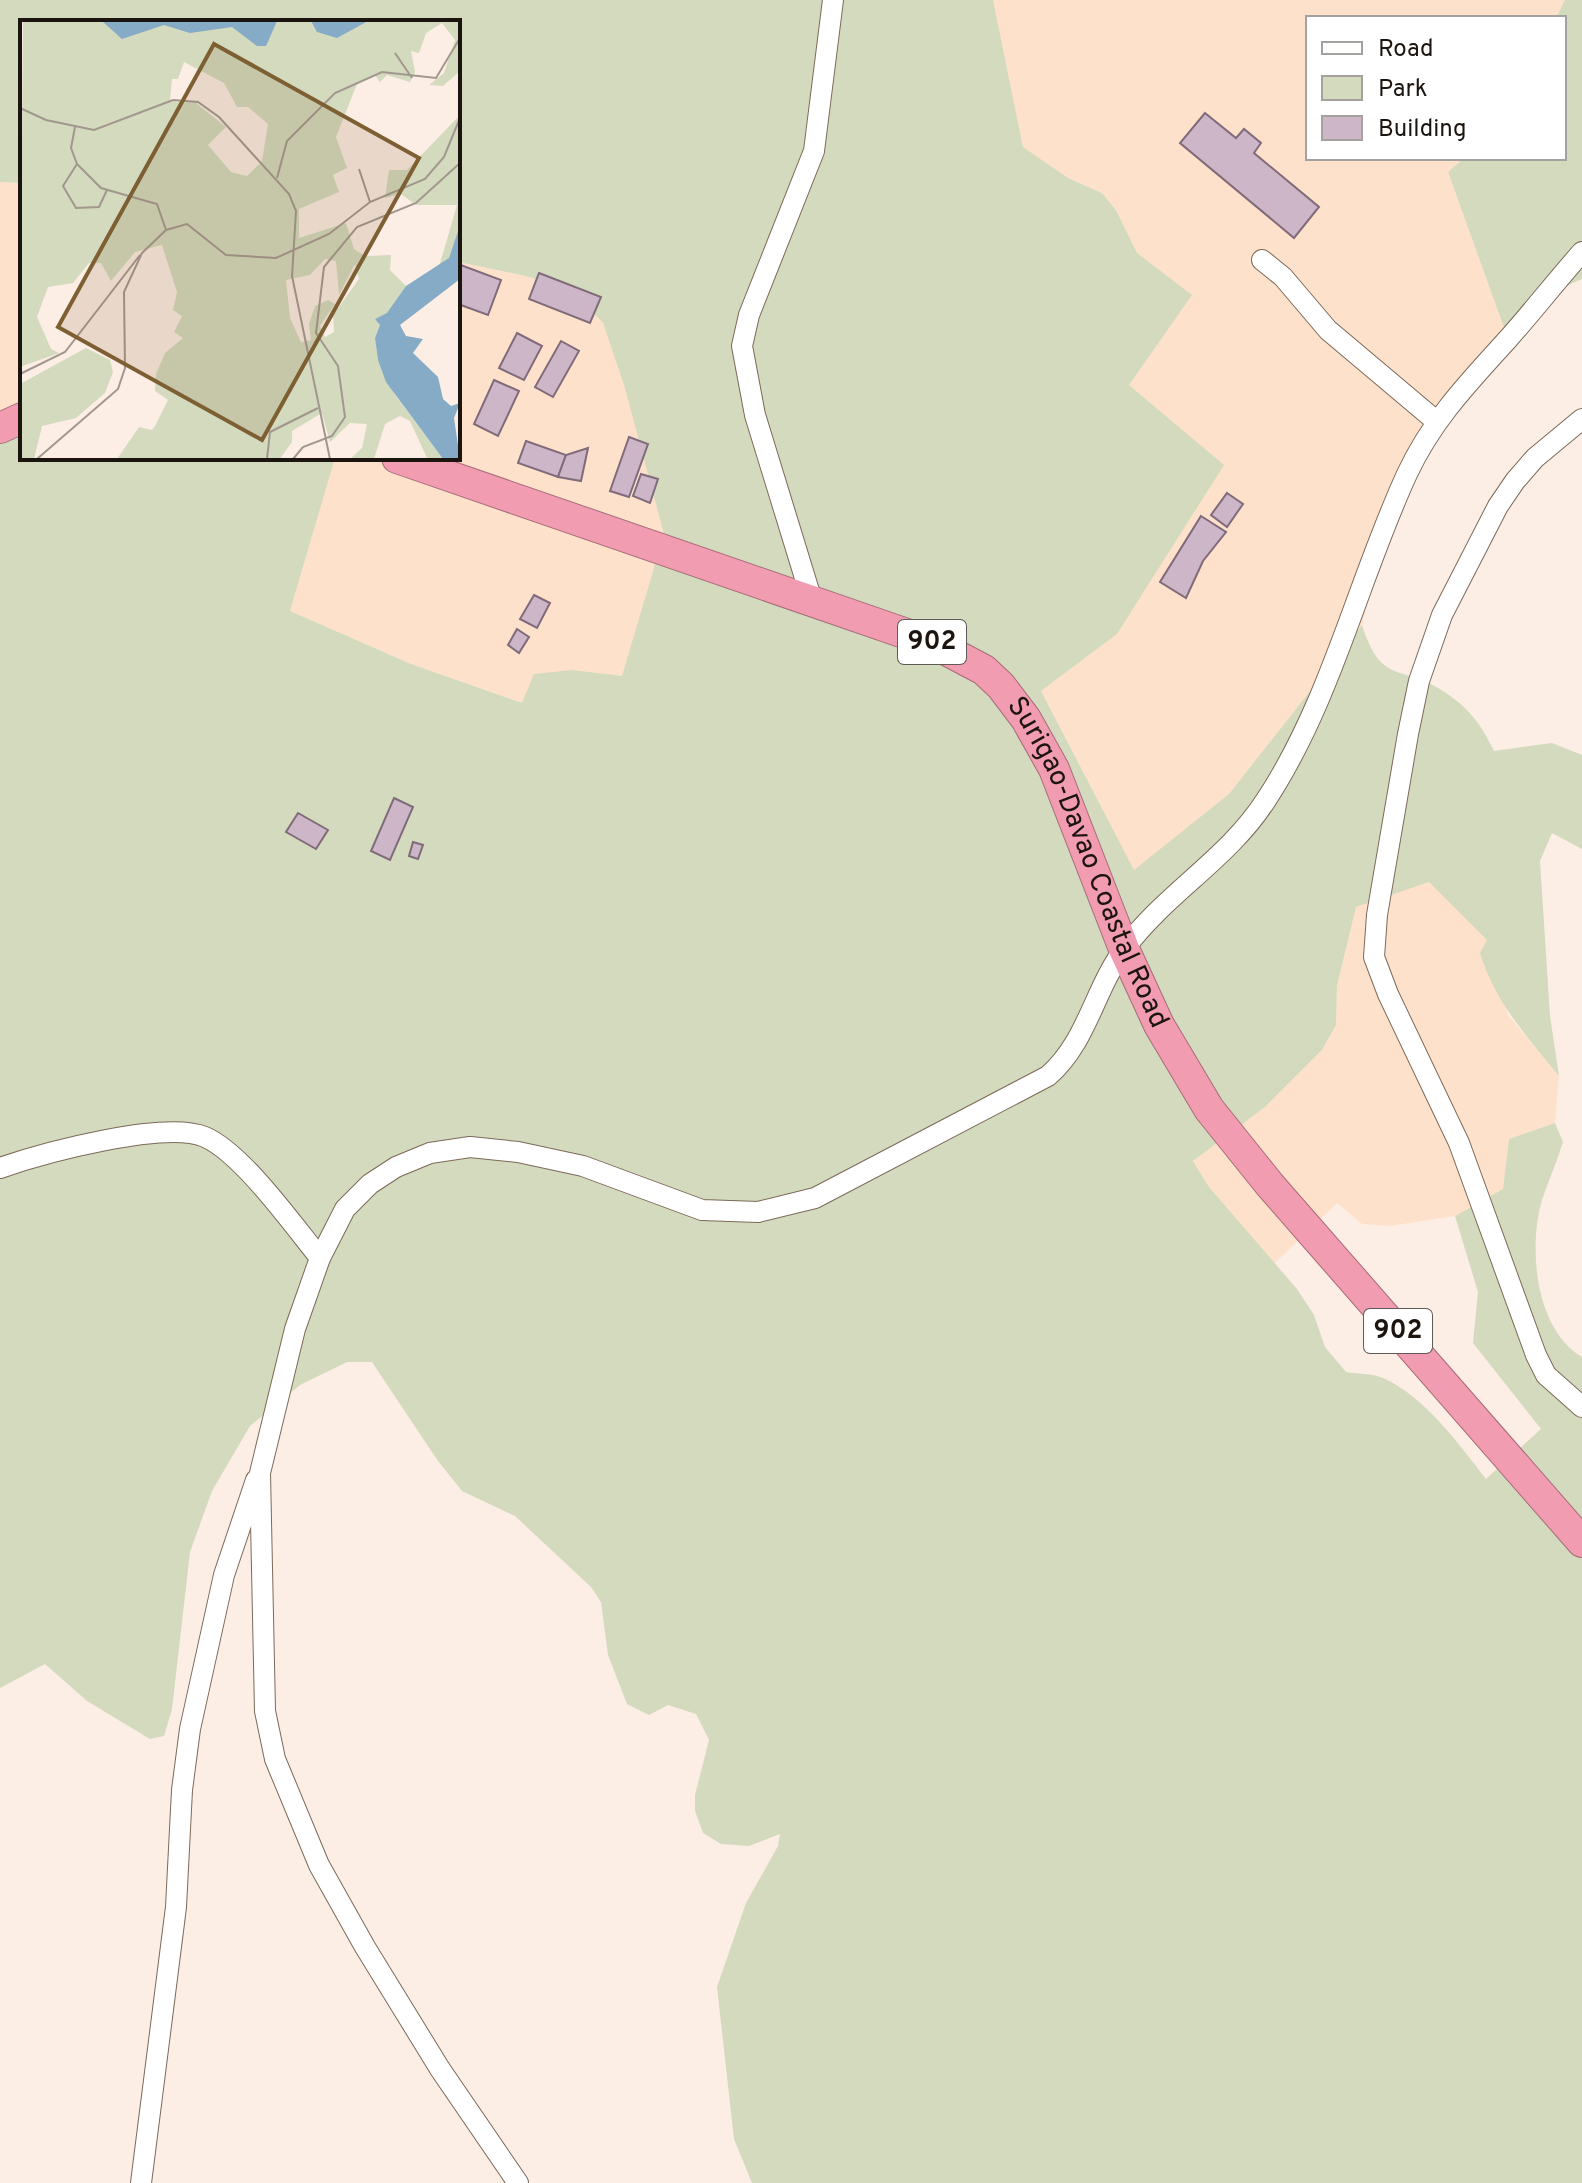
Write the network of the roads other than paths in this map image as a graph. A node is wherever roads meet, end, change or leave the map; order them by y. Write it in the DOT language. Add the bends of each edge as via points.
graph roads {
  1 [pos="833,0"];
  2 [pos="1582,252"];
  3 [pos="1262,260"];
  4 [pos="20,419"];
  5 [pos="1582,419"];
  6 [pos="1436,421"];
  7 [pos="0,428"];
  8 [pos="403,460"];
  9 [pos="813,604"];
  10 [pos="1124,949"];
  11 [pos="0,1168"];
  12 [pos="320,1258"];
  13 [pos="1582,1407"];
  14 [pos="260,1473"];
  15 [pos="1582,1542"];
  16 [pos="141,2183"];
  17 [pos="518,2183"];
  1 -- 9 [label="street" via="814,151 749,315 742,346 755,415"];
  2 -- 6 [label="street"];
  3 -- 6 [label="street" via="1328,330"];
  4 -- 7 [label="highway"];
  5 -- 13 [label="street" via="1515,481 1442,615 1411,718 1374,957 1459,1143 1536,1355 1546,1375"];
  6 -- 10 [label="street" via="1407,474 1299,746 1225,851 1172,896"];
  8 -- 9 [label="highway, Surigao-Davao Coastal Road / 902"];
  9 -- 10 [label="highway, Surigao-Davao Coastal Road / 902" via="962,655 1001,686 1054,769"];
  10 -- 12 [label="street" via="1076,1047 1048,1076 815,1198 758,1212 702,1210 583,1166 470,1147 430,1153 370,1184 345,1209"];
  10 -- 15 [label="highway, Surigao-Davao Coastal Road / 902" via="1159,1025 1216,1118"];
  11 -- 12 [label="street" via="183,1131 206,1138 239,1163"];
  12 -- 14 [label="street" via="295,1329"];
  14 -- 16 [label="street" via="224,1575 190,1729 176,1907"];
  14 -- 17 [label="street" via="265,1711 280,1774 319,1865 365,1947"];
}
